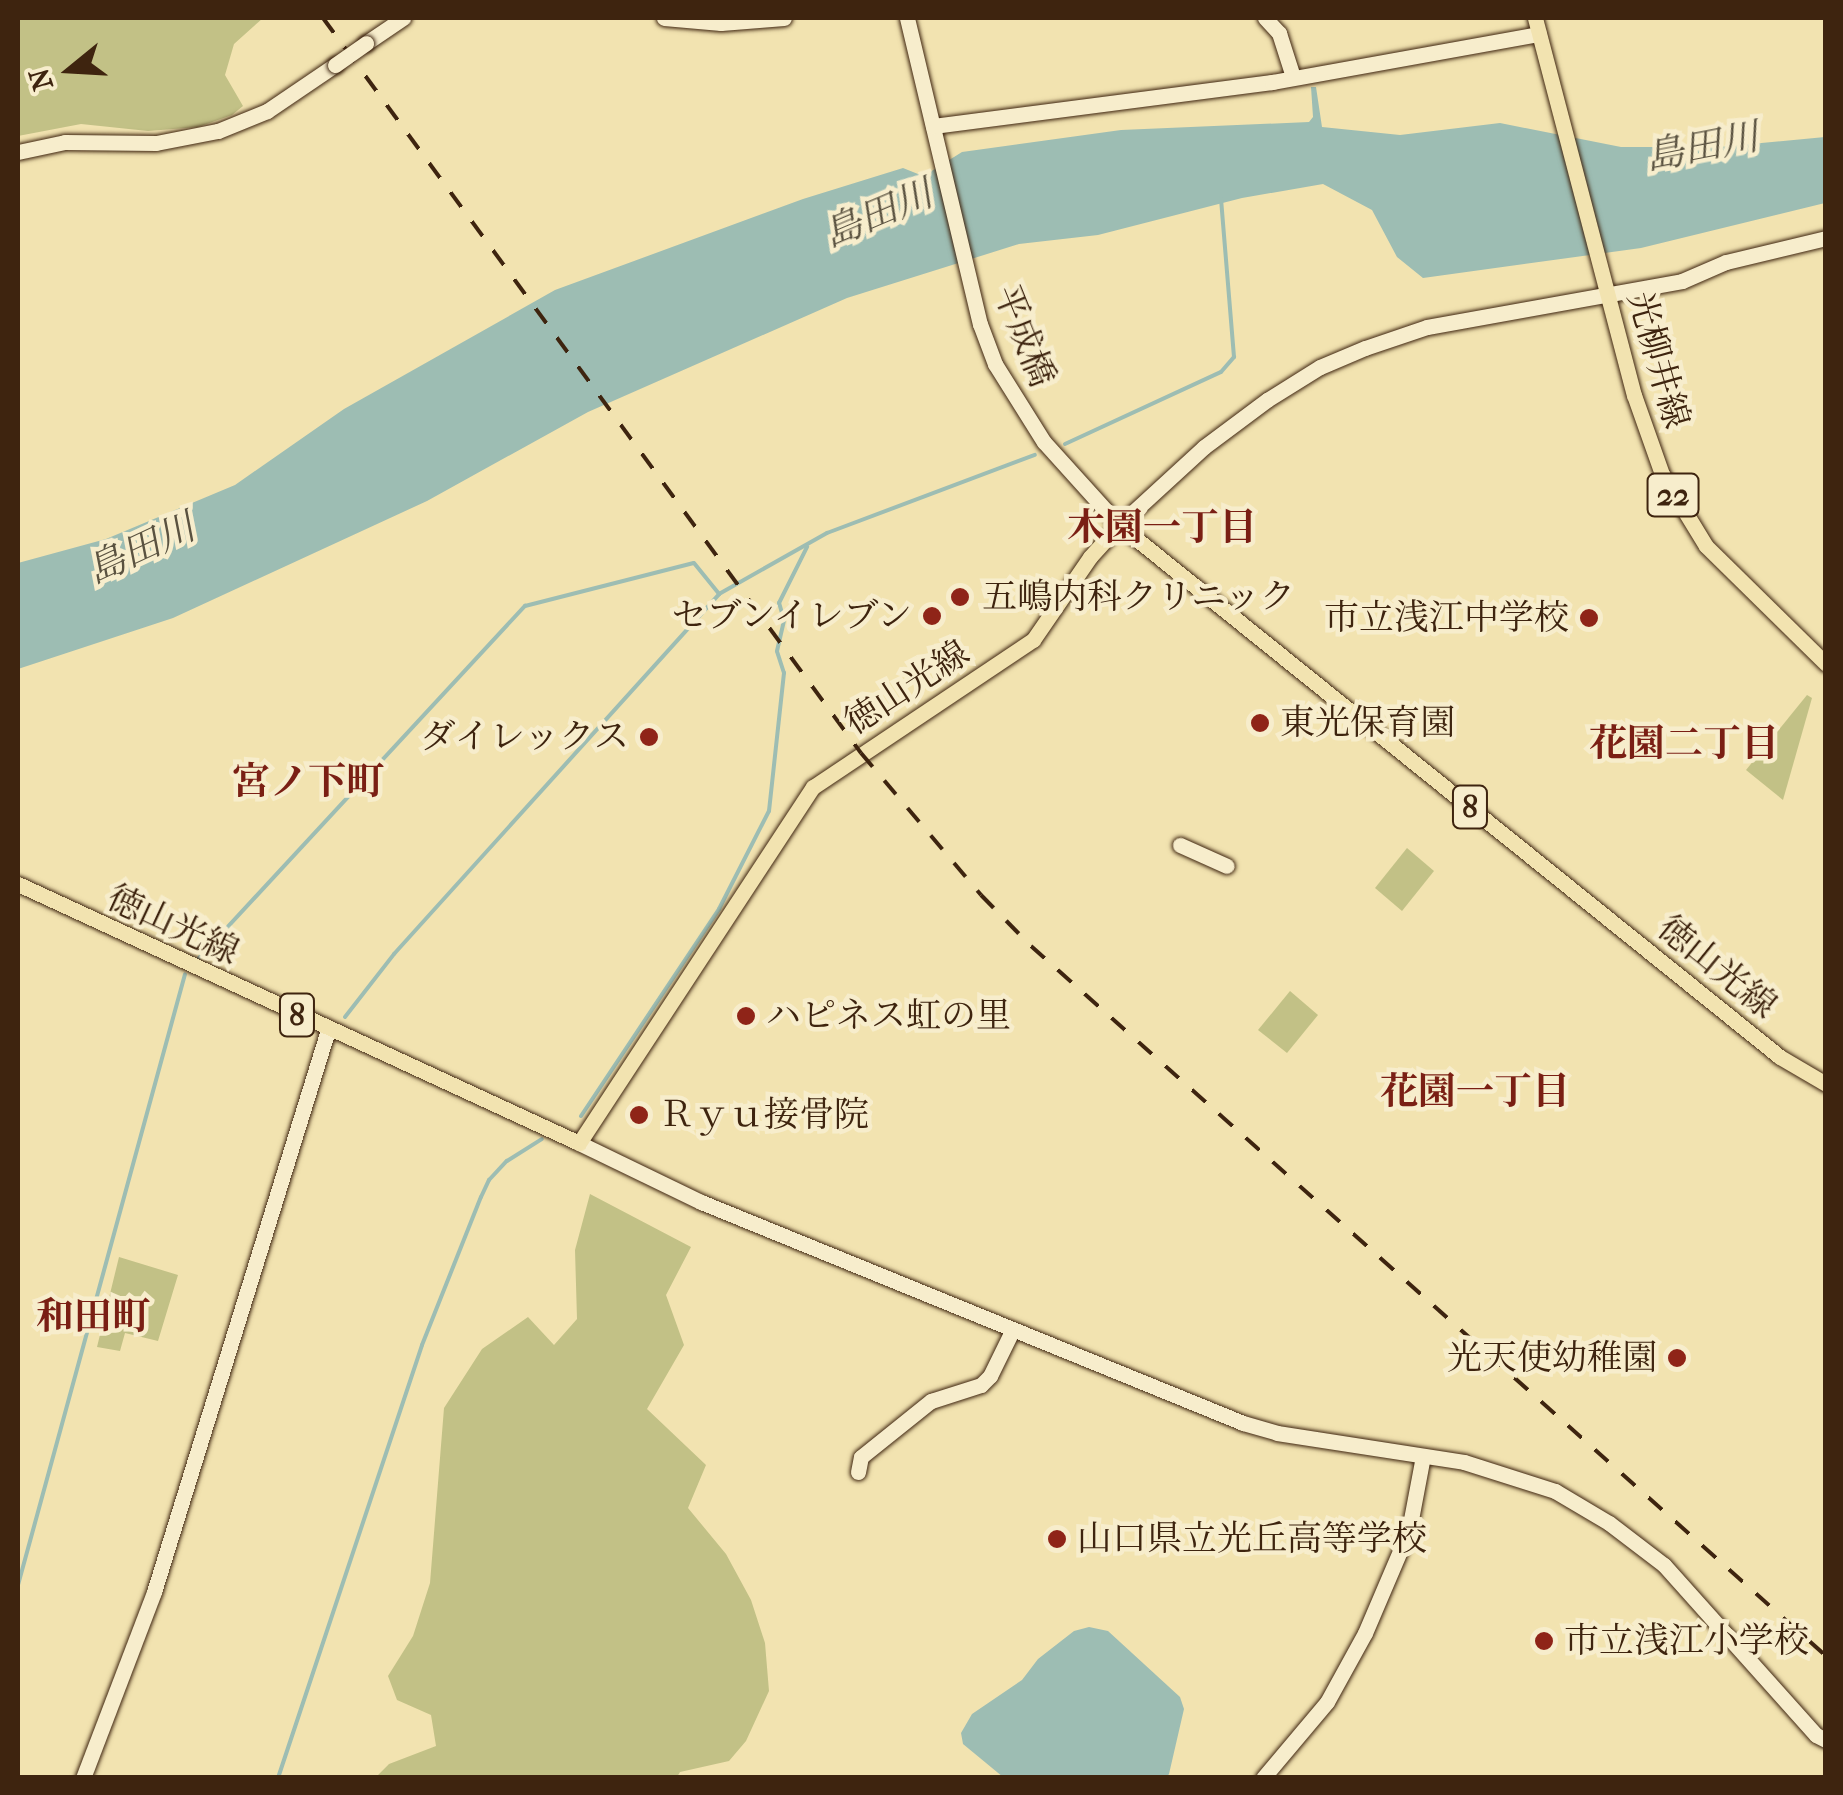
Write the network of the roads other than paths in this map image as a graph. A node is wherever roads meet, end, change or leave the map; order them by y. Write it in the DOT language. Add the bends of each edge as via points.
graph roads {
  1 [pos="404,18"];
  2 [pos="664,18"];
  3 [pos="784,18"];
  4 [pos="907,18"];
  5 [pos="1265,18"];
  6 [pos="1537,26"];
  7 [pos="1293,77"];
  8 [pos="934,132"];
  9 [pos="18,152"];
  10 [pos="1826,238"];
  11 [pos="1608,295"];
  12 [pos="1119,525"];
  13 [pos="1826,664"];
  14 [pos="1180,845"];
  15 [pos="1227,866"];
  16 [pos="18,884"];
  17 [pos="328,1030"];
  18 [pos="1826,1084"];
  19 [pos="578,1144"];
  20 [pos="1012,1331"];
  21 [pos="1422,1456"];
  22 [pos="858,1472"];
  23 [pos="1826,1740"];
  24 [pos="83,1778"];
  25 [pos="1263,1778"];
  1 -- 9 [label="street, bridge" via="267,111 218,131 156,143 65,142"];
  2 -- 3 [label="street"];
  4 -- 8 [label="street, 平成橋"];
  5 -- 7 [label="street" via="1279,33"];
  6 -- 7 [label="street"];
  6 -- 11 [label="main road, 光柳井線 / 22"];
  7 -- 8 [label="street"];
  8 -- 12 [label="street, 平成橋" via="995,364 1044,442"];
  10 -- 11 [label="street"];
  11 -- 12 [label="street" via="1426,327 1320,368 1204,447"];
  11 -- 13 [label="main road, 光柳井線 / 22" via="1646,434 1682,514 1730,574"];
  12 -- 18 [label="main road, 徳山光線 / 8" via="1780,1057"];
  12 -- 19 [label="main road, 徳山光線" via="1033,640 813,788"];
  14 -- 15 [label="street"];
  16 -- 17 [label="main road, 徳山光線 / 8"];
  17 -- 19 [label="main road, 徳山光線 / 8"];
  17 -- 24 [label="street" via="154,1592"];
  19 -- 20 [label="street"];
  20 -- 21 [label="street" via="1260,1428"];
  20 -- 22 [label="street" via="981,1385 931,1401 862,1457"];
  21 -- 23 [label="street" via="1511,1474 1610,1523 1664,1565"];
  21 -- 25 [label="street" via="1409,1530 1365,1633 1327,1702"];
}
